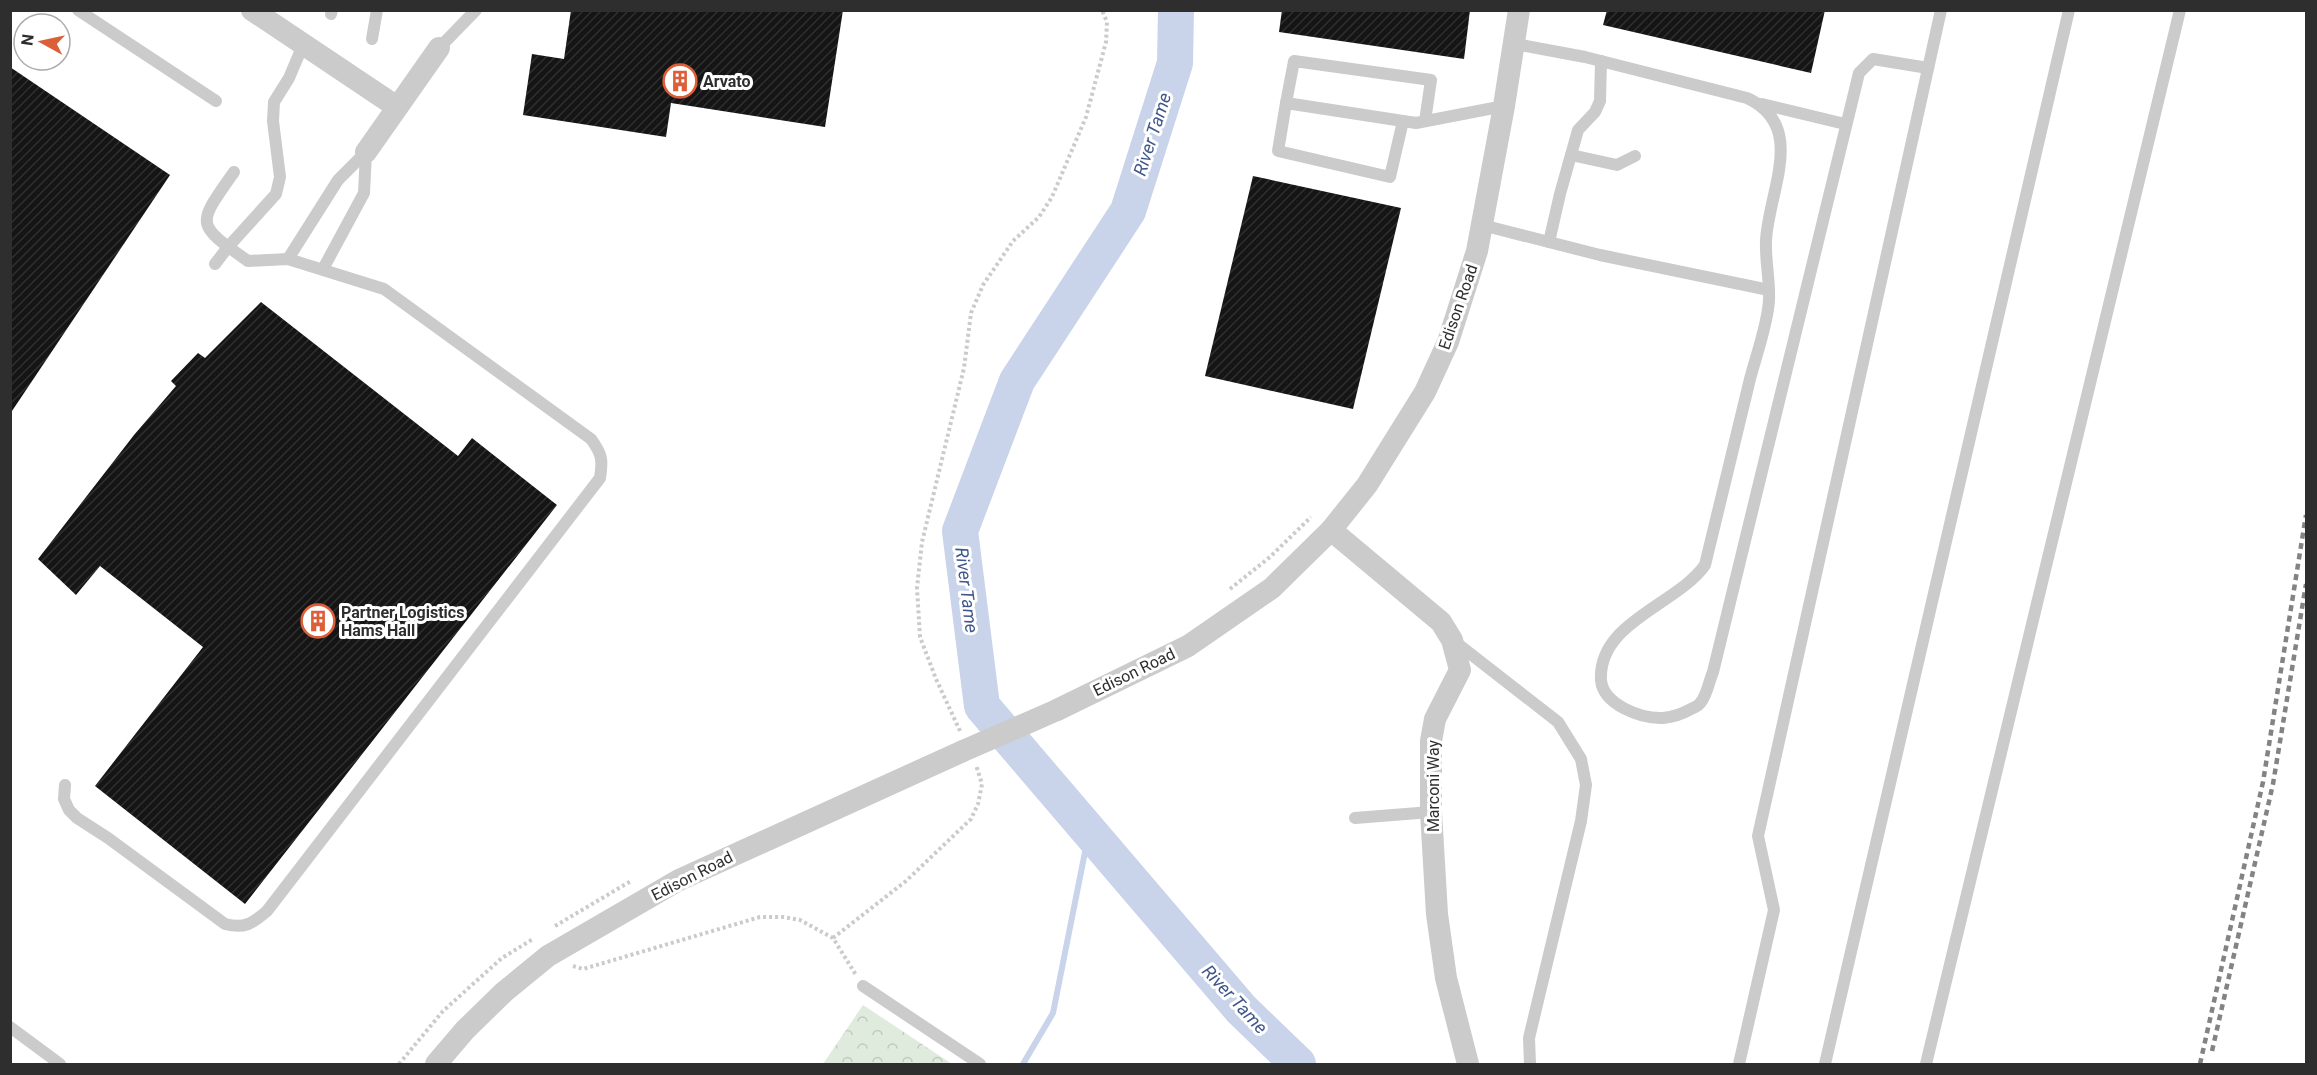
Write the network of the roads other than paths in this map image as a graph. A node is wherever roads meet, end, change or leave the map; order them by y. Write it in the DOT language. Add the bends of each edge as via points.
graph roads {
  1 [pos="78,10"];
  2 [pos="252,10"];
  3 [pos="377,10"];
  4 [pos="476,10"];
  5 [pos="1520,10"];
  6 [pos="1941,10"];
  7 [pos="2069,10"];
  8 [pos="2180,10"];
  9 [pos="372,39"];
  10 [pos="1515,44"];
  11 [pos="303,45"];
  12 [pos="439,48"];
  13 [pos="1601,61"];
  14 [pos="1928,68"];
  15 [pos="216,101"];
  16 [pos="1286,103"];
  17 [pos="1761,104"];
  18 [pos="1504,106"];
  19 [pos="397,107"];
  20 [pos="1403,121"];
  21 [pos="1425,122"];
  22 [pos="1845,124"];
  23 [pos="366,152"];
  24 [pos="1571,155"];
  25 [pos="1635,156"];
  26 [pos="234,172"];
  27 [pos="1482,225"];
  28 [pos="1549,242"];
  29 [pos="228,247"];
  30 [pos="288,259"];
  31 [pos="215,264"];
  32 [pos="323,269"];
  33 [pos="1769,290"];
  34 [pos="1331,530"];
  35 [pos="1452,640"];
  36 [pos="65,785"];
  37 [pos="1431,812"];
  38 [pos="1355,818"];
  39 [pos="863,986"];
  40 [pos="10,1027"];
  41 [pos="60,1065"];
  42 [pos="436,1065"];
  43 [pos="980,1065"];
  44 [pos="1468,1065"];
  45 [pos="1530,1065"];
  46 [pos="1739,1065"];
  47 [pos="1826,1065"];
  48 [pos="1926,1065"];
  1 -- 15 [label="lane"];
  2 -- 11 [label="street"];
  3 -- 9 [label="lane"];
  4 -- 12 [label="lane"];
  5 -- 10 [label="street, Edison Road"];
  6 -- 14 [label="lane"];
  7 -- 47 [label="lane"];
  8 -- 48 [label="lane"];
  10 -- 13 [label="lane"];
  10 -- 18 [label="street, Edison Road"];
  11 -- 19 [label="street"];
  11 -- 29 [label="lane" via="274,102 280,177 276,194"];
  12 -- 19 [label="street"];
  13 -- 17 [label="lane"];
  13 -- 24 [label="lane" via="1600,101 1578,130"];
  14 -- 22 [label="lane" via="1873,59 1859,72"];
  14 -- 46 [label="lane" via="1758,836 1774,910"];
  16 -- 20 [label="lane"];
  16 -- 20 [label="lane" via="1278,151 1390,177"];
  16 -- 21 [label="lane" via="1294,61 1408,76 1431,80"];
  17 -- 22 [label="lane"];
  17 -- 33 [label="lane" via="1774,119 1781,151 1766,240"];
  18 -- 21 [label="lane"];
  18 -- 27 [label="street, Edison Road"];
  19 -- 23 [label="street"];
  20 -- 21 [label="lane"];
  22 -- 33 [label="lane" via="1713,672 1700,704 1664,718 1644,716 1608,696 1601,682 1602,662 1618,634 1695,578 1705,565"];
  23 -- 30 [label="lane" via="338,180"];
  23 -- 32 [label="lane" via="364,193"];
  24 -- 25 [label="lane" via="1617,165"];
  24 -- 28 [label="lane"];
  26 -- 29 [label="lane" via="206,216 211,233"];
  27 -- 28 [label="lane"];
  27 -- 34 [label="street, Edison Road" via="1448,342 1425,392 1367,486"];
  28 -- 33 [label="lane"];
  29 -- 30 [label="lane" via="248,261"];
  29 -- 31 [label="lane"];
  30 -- 32 [label="lane"];
  32 -- 36 [label="lane" via="384,289 591,439 600,451 600,478 267,911 254,922 244,927 225,924 77,818 64,799"];
  34 -- 35 [label="street, Marconi Way" via="1442,622"];
  34 -- 42 [label="street, Edison Road, bridge" via="1272,588 1188,646 968,752 679,880 548,956 504,992"];
  35 -- 37 [label="street, Marconi Way" via="1460,670 1435,719 1431,741"];
  35 -- 45 [label="lane" via="1558,722 1581,759 1586,785 1581,821 1529,1038"];
  37 -- 38 [label="lane"];
  37 -- 44 [label="street, Marconi Way" via="1437,914 1446,978"];
  39 -- 43 [label="lane"];
  40 -- 41 [label="lane"];
}
